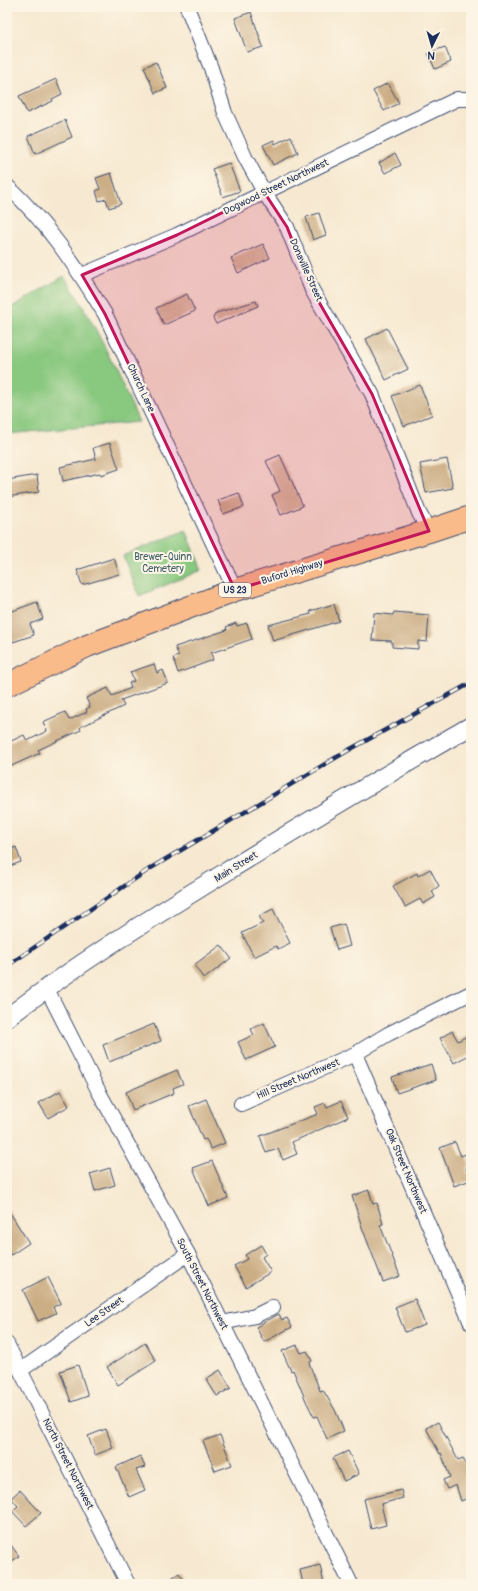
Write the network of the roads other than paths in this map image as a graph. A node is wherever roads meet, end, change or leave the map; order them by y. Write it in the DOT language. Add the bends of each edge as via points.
graph roads {
  1 [pos="187,7"];
  2 [pos="471,98"];
  3 [pos="7,186"];
  4 [pos="264,192"];
  5 [pos="82,275"];
  6 [pos="471,517"];
  7 [pos="429,531"];
  8 [pos="235,590"];
  9 [pos="7,685"];
  10 [pos="471,726"];
  11 [pos="46,987"];
  12 [pos="471,993"];
  13 [pos="7,1018"];
  14 [pos="356,1054"];
  15 [pos="241,1104"];
  16 [pos="188,1254"];
  17 [pos="273,1307"];
  18 [pos="222,1323"];
  19 [pos="471,1323"];
  20 [pos="7,1344"];
  21 [pos="21,1370"];
  22 [pos="128,1584"];
  23 [pos="351,1584"];
  1 -- 4 [label="street, Donaville Street" via="211,68 225,113"];
  2 -- 4 [label="street, Dogwood Street Northwest" via="457,99"];
  3 -- 5 [label="street, Church Lane" via="42,221"];
  4 -- 5 [label="street, Dogwood Street Northwest" via="177,235"];
  4 -- 7 [label="street, Donaville Street" via="287,227 312,290 372,394 419,513"];
  5 -- 8 [label="street, Church Lane" via="105,314"];
  6 -- 7 [label="main road, Buford Highway / US 23"];
  7 -- 8 [label="main road, Buford Highway / US 23"];
  8 -- 9 [label="main road, Buford Highway / US 23" via="87,646"];
  10 -- 11 [label="street, Main Street" via="288,834"];
  11 -- 13 [label="street, Main Street"];
  11 -- 16 [label="street, South Street Northwest" via="98,1092"];
  12 -- 14 [label="street" via="388,1034"];
  14 -- 15 [label="street, Hill Street Northwest"];
  14 -- 19 [label="street, Oak Street Northwest"];
  16 -- 18 [label="street, South Street Northwest"];
  16 -- 21 [label="street, Lee Street"];
  17 -- 18 [label="street" via="255,1316"];
  18 -- 23 [label="street, South Street Northwest"];
  20 -- 21 [label="street, North Street Northwest"];
  21 -- 22 [label="street, North Street Northwest"];
}
